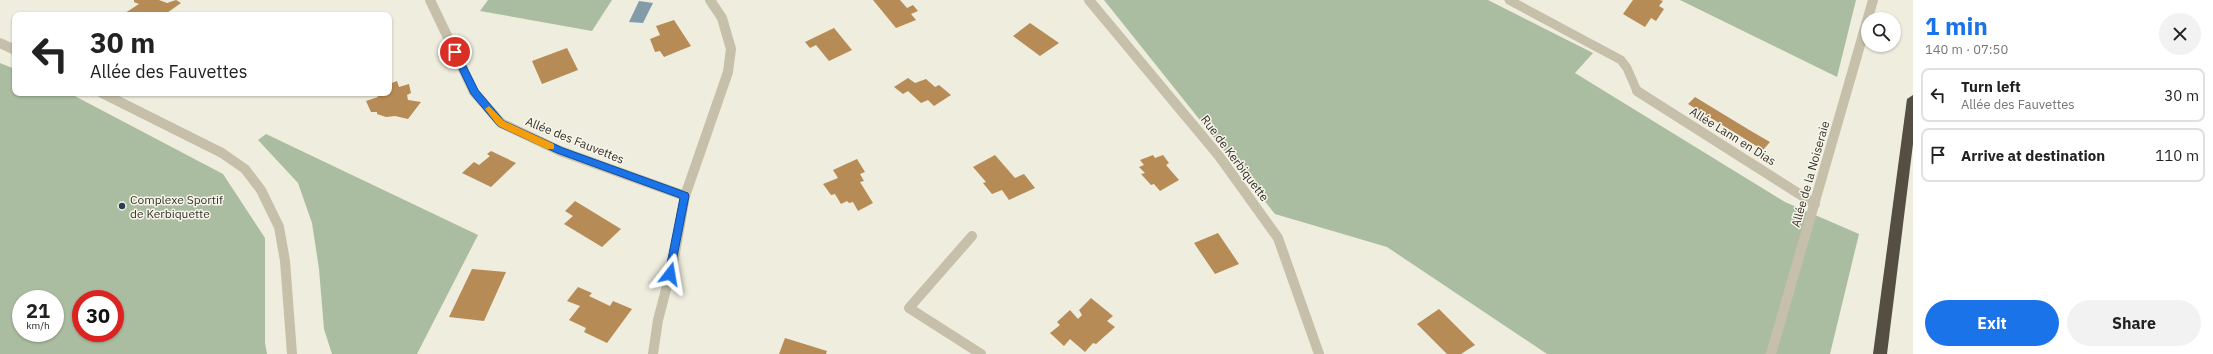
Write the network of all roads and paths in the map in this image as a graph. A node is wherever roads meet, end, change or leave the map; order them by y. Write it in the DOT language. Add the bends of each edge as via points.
graph roads {
  1 [pos="430,0"];
  2 [pos="710,0"];
  3 [pos="1089,0"];
  4 [pos="1509,0"];
  5 [pos="1873,0"];
  6 [pos="0,43"];
  7 [pos="12,49"];
  8 [pos="1637,91"];
  9 [pos="108,96"];
  10 [pos="1913,99"];
  11 [pos="685,196"];
  12 [pos="1815,204"];
  13 [pos="972,236"];
  14 [pos="292,354"];
  15 [pos="653,354"];
  16 [pos="981,354"];
  17 [pos="1319,354"];
  18 [pos="1771,354"];
  19 [pos="1880,354"];
  1 -- 11 [label="street, Allée des Fauvettes" via="474,92 501,123 560,151"];
  2 -- 11 [label="street" via="722,18 731,49 728,72"];
  3 -- 17 [label="street, Rue de Kerbiquette" via="1219,156 1278,238"];
  4 -- 8 [label="lane" via="1621,60 1628,68"];
  5 -- 12 [label="street, Allée de la Noiseraie"];
  6 -- 7 [label="street"];
  8 -- 12 [label="street, Allée Lann en Dias"];
  9 -- 14 [label="street" via="222,152 245,169 261,190 279,227 285,261"];
  10 -- 19 [label="highway"];
  11 -- 15 [label="street"];
  12 -- 18 [label="street, Allée de la Noiseraie"];
  13 -- 16 [label="street" via="909,308"];
}
